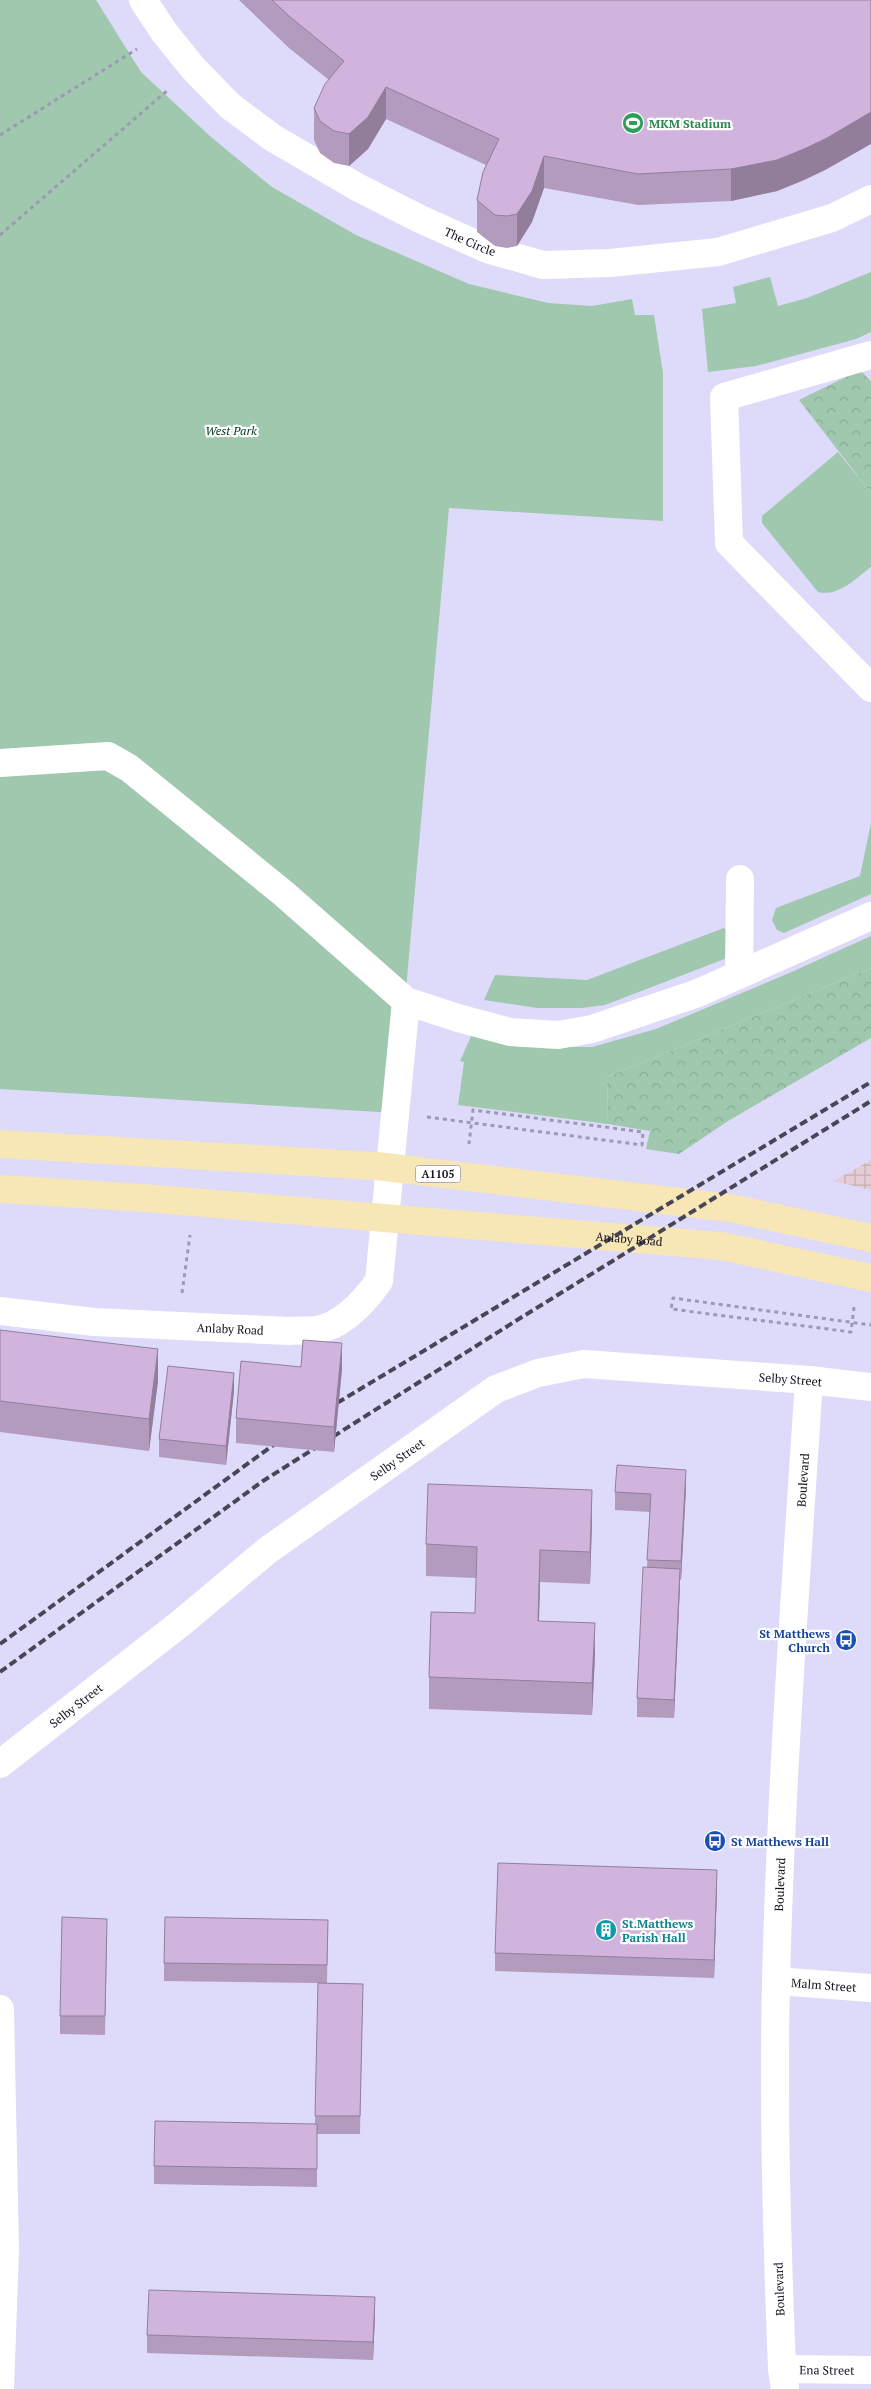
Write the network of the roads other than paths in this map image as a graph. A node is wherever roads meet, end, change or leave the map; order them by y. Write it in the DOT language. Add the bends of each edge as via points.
graph roads {
  1 [pos="143,0"];
  2 [pos="871,199"];
  3 [pos="871,355"];
  4 [pos="871,688"];
  5 [pos="0,763"];
  6 [pos="740,879"];
  7 [pos="871,916"];
  8 [pos="739,975"];
  9 [pos="406,1001"];
  10 [pos="0,1144"];
  11 [pos="0,1189"];
  12 [pos="871,1238"];
  13 [pos="864,1277"];
  14 [pos="0,1311"];
  15 [pos="809,1380"];
  16 [pos="871,1387"];
  17 [pos="0,1764"];
  18 [pos="776,1981"];
  19 [pos="871,1988"];
  20 [pos="0,2009"];
  21 [pos="871,2370"];
  22 [pos="783,2379"];
  23 [pos="0,2389"];
  1 -- 2 [label="street, The Circle" via="192,68 230,106 273,138 420,219 487,249 543,265 610,264 718,252 832,218"];
  3 -- 4 [label="street" via="724,397 729,543"];
  5 -- 9 [label="street" via="108,756 130,768 283,893"];
  6 -- 8 [label="street"];
  7 -- 8 [label="street"];
  8 -- 9 [label="street" via="698,993 601,1026 558,1035 510,1032"];
  9 -- 14 [label="street, Anlaby Road" via="379,1281 365,1301 340,1321 317,1330 94,1322"];
  10 -- 12 [label="main road, A1105" via="376,1166 730,1208"];
  11 -- 13 [label="main road, Anlaby Road" via="721,1246"];
  15 -- 16 [label="street, Selby Street"];
  15 -- 17 [label="street, Selby Street" via="584,1364 538,1374 496,1389 268,1550 181,1623"];
  15 -- 18 [label="street, Boulevard" via="787,1719"];
  18 -- 19 [label="street, Malm Street"];
  18 -- 22 [label="street, Boulevard" via="774,2163"];
  20 -- 23 [label="street" via="6,2250"];
  21 -- 22 [label="street, Ena Street"];
}
